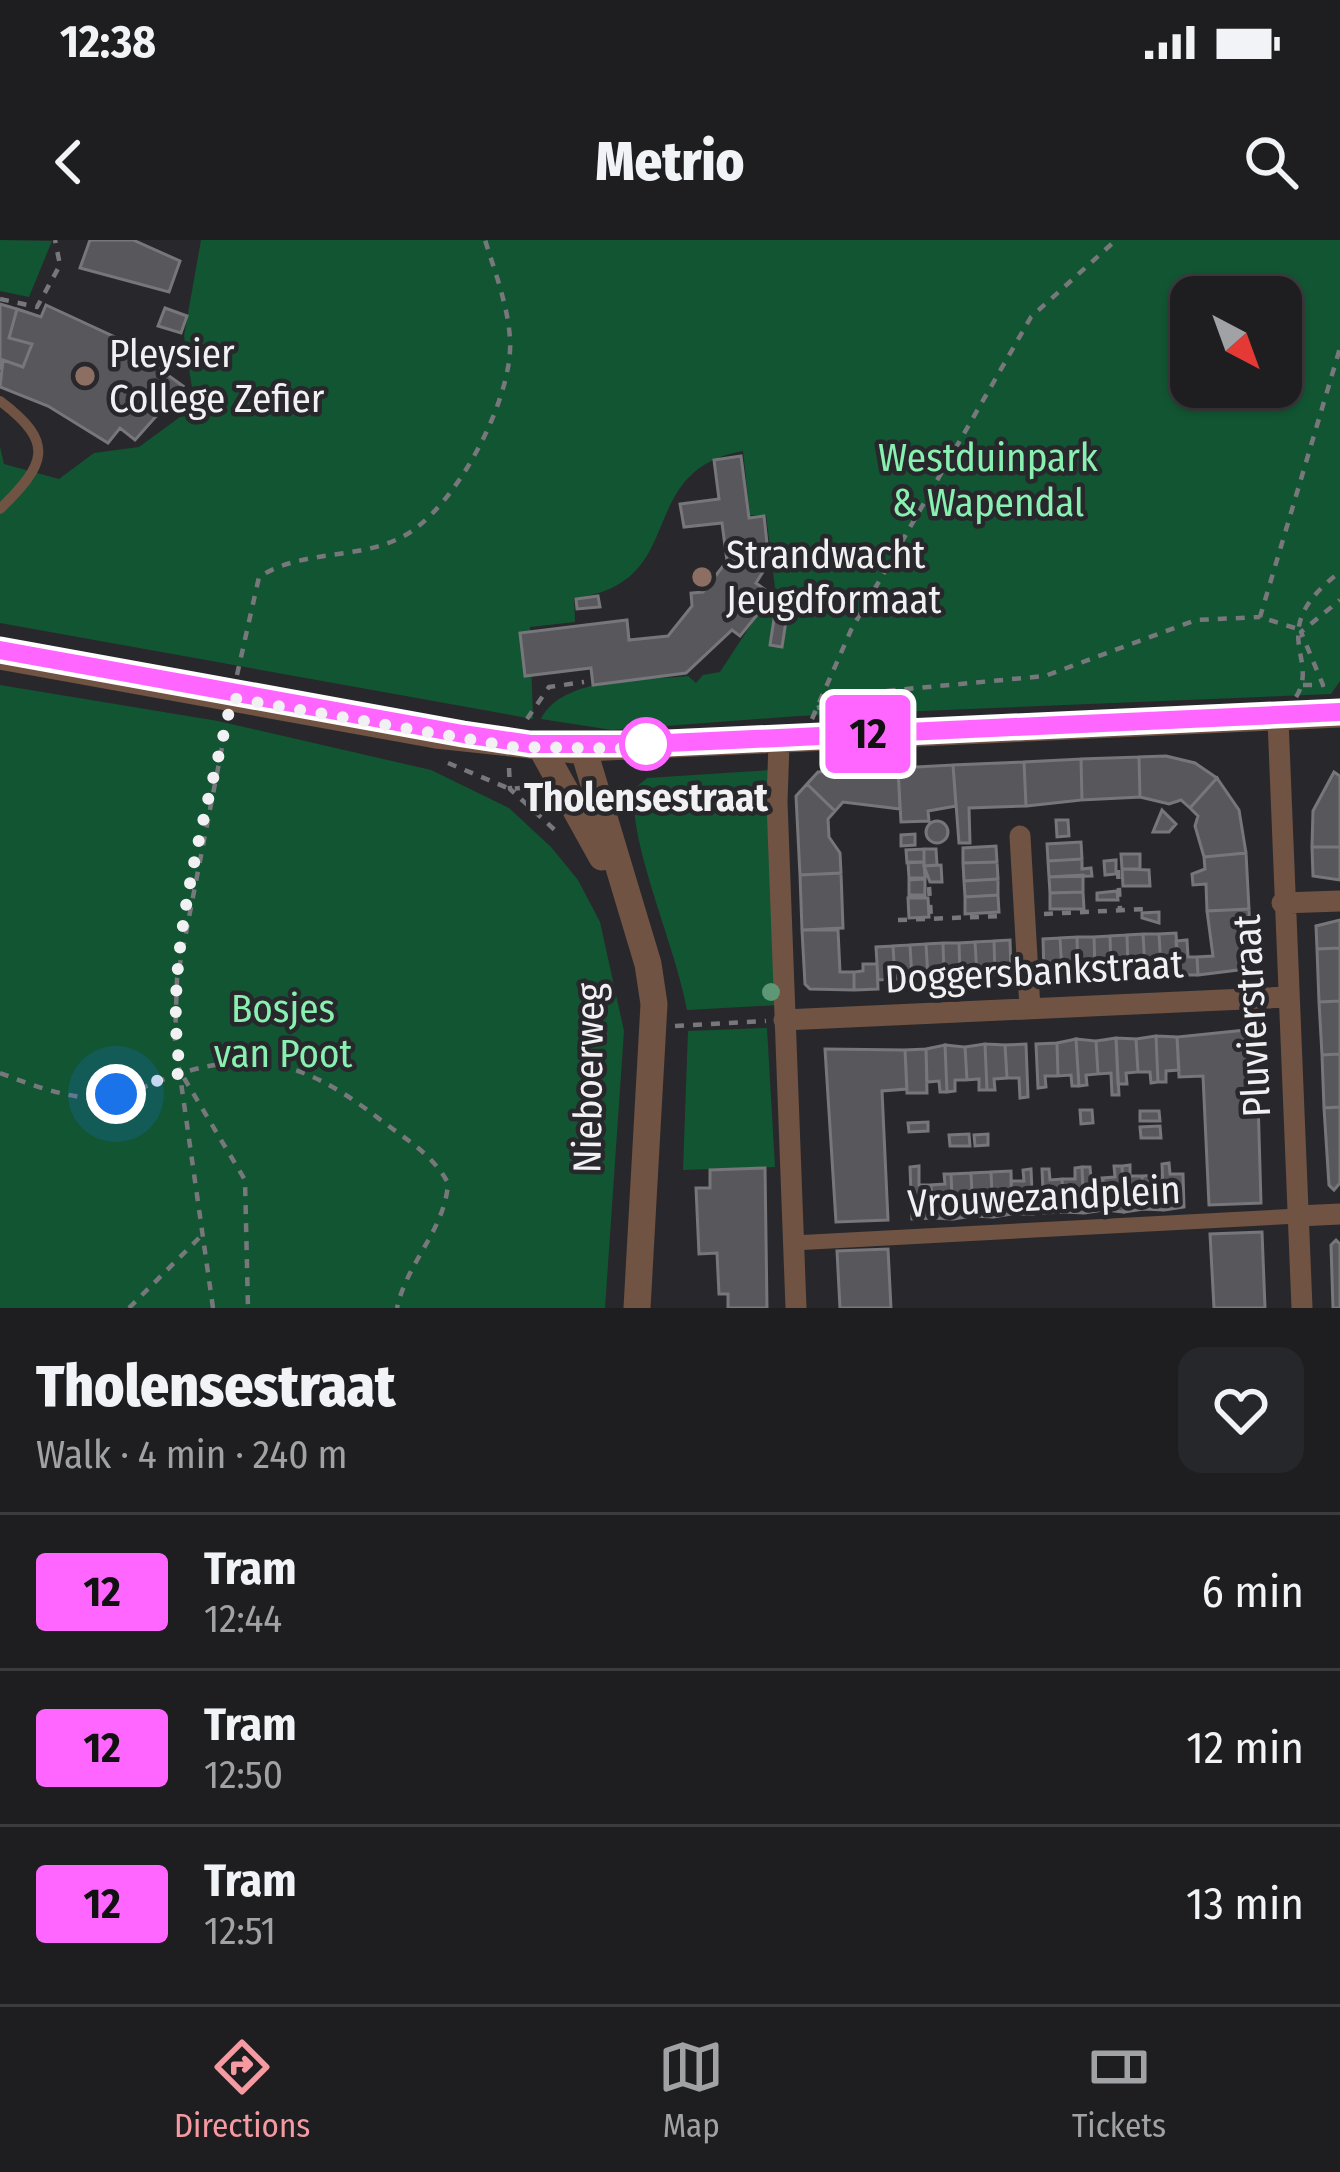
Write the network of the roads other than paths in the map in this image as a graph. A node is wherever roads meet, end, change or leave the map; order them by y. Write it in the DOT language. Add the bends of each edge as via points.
graph roads {
  1 [pos="0,401"];
  2 [pos="0,509"];
  3 [pos="0,656"];
  4 [pos="1340,717"];
  5 [pos="1278,720"];
  6 [pos="779,743"];
  7 [pos="542,749"];
  8 [pos="584,751"];
  9 [pos="1021,836"];
  10 [pos="625,890"];
  11 [pos="1340,901"];
  12 [pos="1282,904"];
  13 [pos="1286,997"];
  14 [pos="1030,1009"];
  15 [pos="784,1020"];
  16 [pos="1340,1214"];
  17 [pos="1298,1216"];
  18 [pos="793,1243"];
  19 [pos="638,1308"];
  20 [pos="796,1308"];
  21 [pos="1302,1308"];
  1 -- 2 [label="lane" via="39,440 40,456"];
  3 -- 7 [label="street" via="517,737"];
  4 -- 5 [label="street"];
  5 -- 6 [label="street"];
  5 -- 12 [label="street, Pluvierstraat"];
  6 -- 8 [label="street"];
  6 -- 15 [label="street"];
  7 -- 8 [label="street"];
  7 -- 10 [label="street, Nieboerweg"];
  8 -- 10 [label="street, Nieboerweg"];
  9 -- 14 [label="street"];
  10 -- 19 [label="street, Nieboerweg" via="654,1004"];
  11 -- 12 [label="street"];
  12 -- 13 [label="street, Pluvierstraat"];
  13 -- 14 [label="street, Doggersbankstraat"];
  13 -- 17 [label="street, Pluvierstraat"];
  14 -- 15 [label="street, Doggersbankstraat"];
  15 -- 18 [label="street"];
  16 -- 17 [label="street"];
  17 -- 18 [label="street, Vrouwezandplein"];
  17 -- 21 [label="street, Pluvierstraat"];
  18 -- 20 [label="street"];
}
